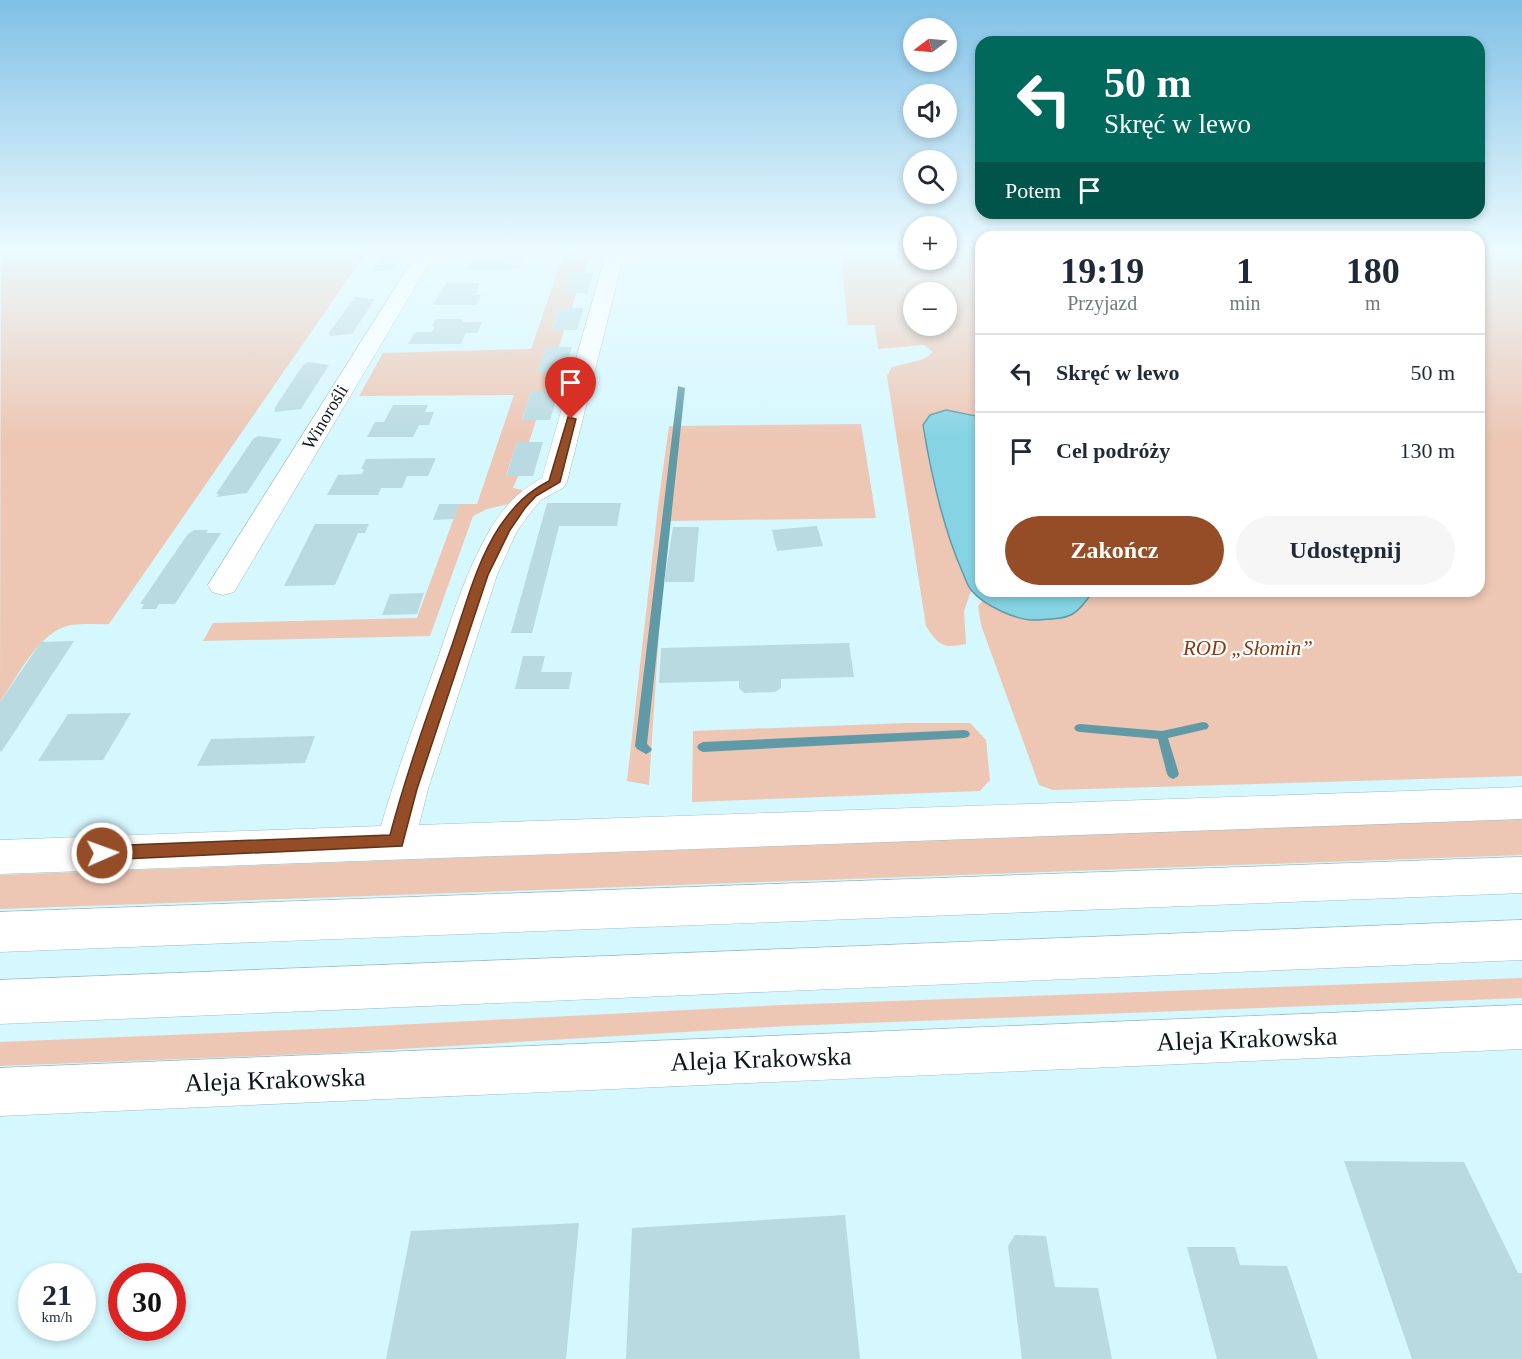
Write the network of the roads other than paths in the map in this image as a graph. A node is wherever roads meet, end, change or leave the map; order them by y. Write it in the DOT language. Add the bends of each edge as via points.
graph roads {
  1 [pos="389,313"];
  2 [pos="599,313"];
  3 [pos="223,585"];
  4 [pos="1522,803"];
  5 [pos="396,841"];
  6 [pos="0,857"];
  7 [pos="1522,875"];
  8 [pos="0,932"];
  9 [pos="1522,940"];
  10 [pos="0,1002"];
  11 [pos="1522,1027"];
  12 [pos="0,1092"];
  1 -- 3 [label="street, Winorośli"];
  2 -- 5 [label="street" via="554,482 532,494 521,506 504,529 482,575"];
  4 -- 5 [label="street"];
  5 -- 6 [label="street"];
  7 -- 8 [label="street"];
  9 -- 10 [label="street"];
  11 -- 12 [label="street, Aleja Krakowska"];
}
